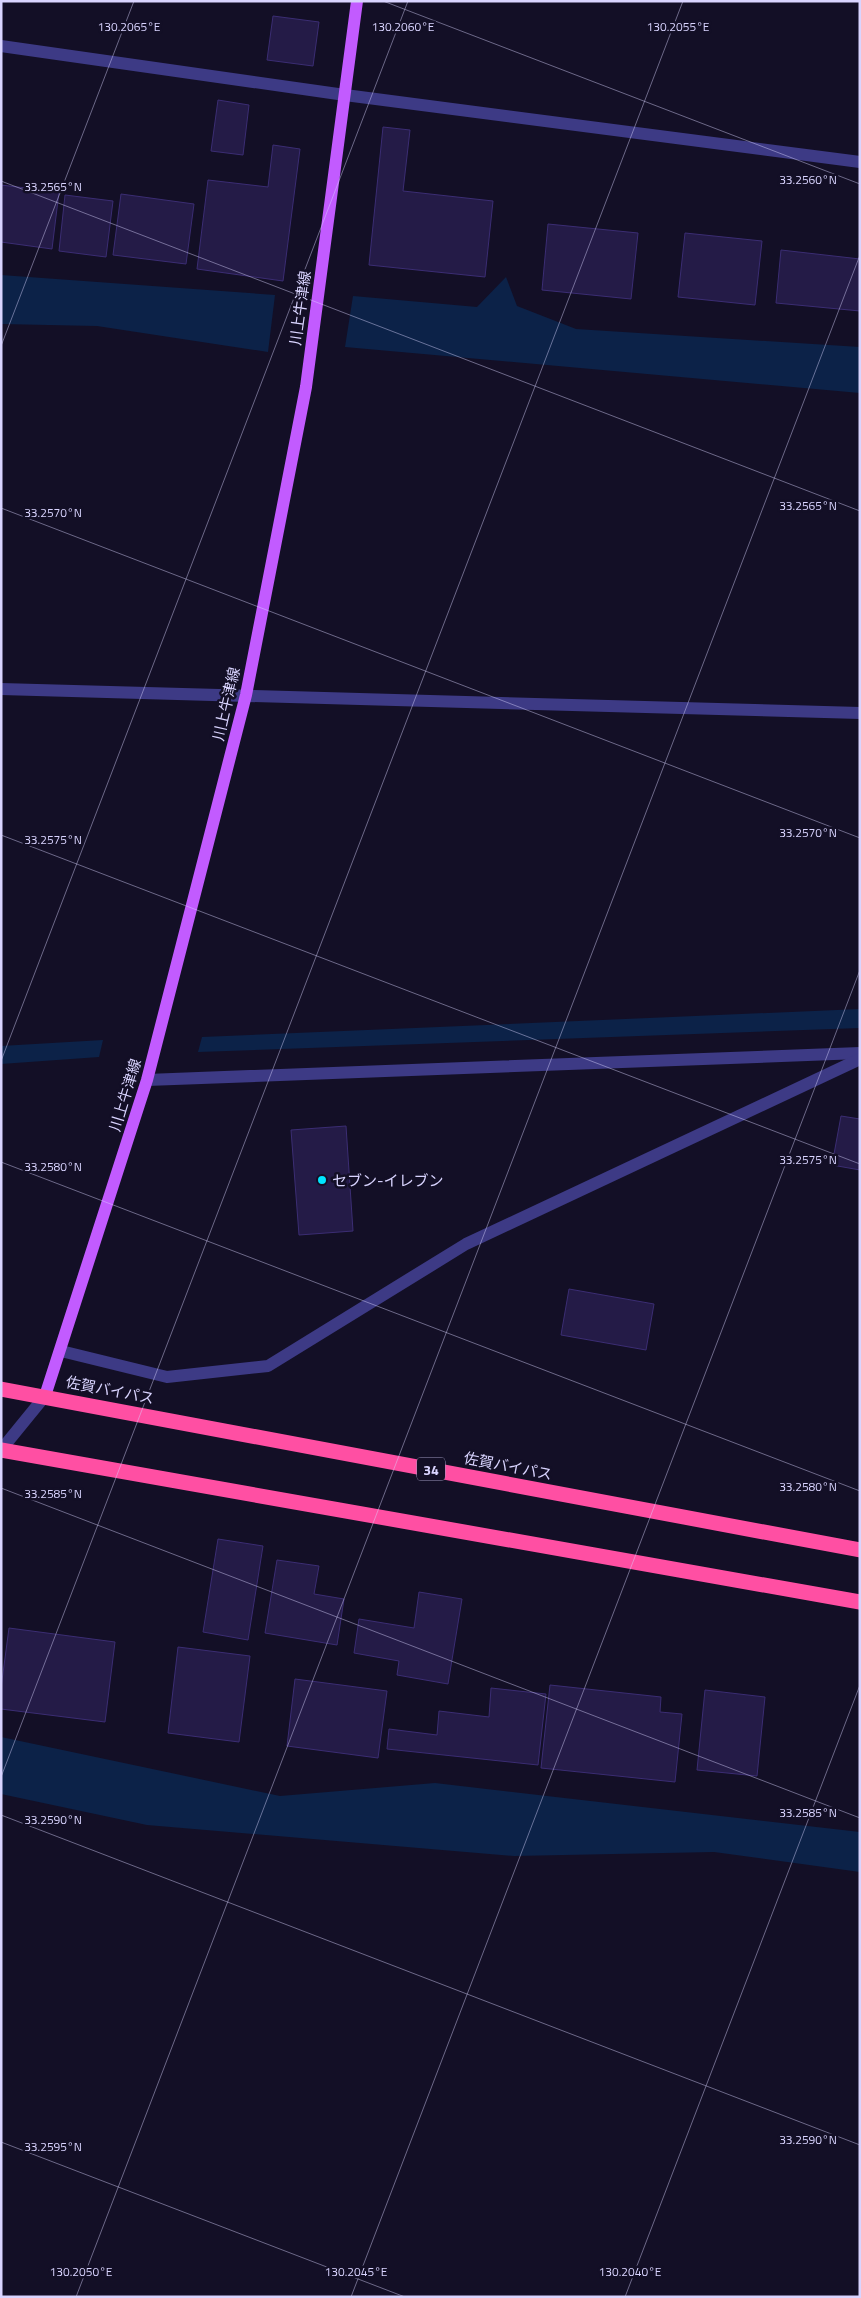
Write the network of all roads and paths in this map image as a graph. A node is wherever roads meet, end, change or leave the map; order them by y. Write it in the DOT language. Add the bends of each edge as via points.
graph roads {
  1 [pos="357,1"];
  2 [pos="1,46"];
  3 [pos="345,95"];
  4 [pos="860,162"];
  5 [pos="1,689"];
  6 [pos="246,695"];
  7 [pos="860,714"];
  8 [pos="860,1053"];
  9 [pos="860,1059"];
  10 [pos="147,1080"];
  11 [pos="61,1351"];
  12 [pos="1,1388"];
  13 [pos="45,1396"];
  14 [pos="1,1450"];
  15 [pos="860,1550"];
  16 [pos="860,1602"];
  1 -- 3 [label="main road, 川上牛津線"];
  2 -- 3 [label="street"];
  3 -- 4 [label="street"];
  3 -- 6 [label="main road, 川上牛津線" via="306,387"];
  5 -- 6 [label="street"];
  6 -- 7 [label="street"];
  6 -- 10 [label="main road, 川上牛津線"];
  8 -- 10 [label="street"];
  9 -- 11 [label="street" via="466,1244 268,1366 167,1377"];
  10 -- 11 [label="main road, 川上牛津線"];
  11 -- 13 [label="main road, 川上牛津線"];
  12 -- 13 [label="highway, 佐賀バイパス / 34"];
  13 -- 14 [label="street"];
  13 -- 15 [label="highway, 佐賀バイパス / 34"];
  14 -- 16 [label="highway"];
}
